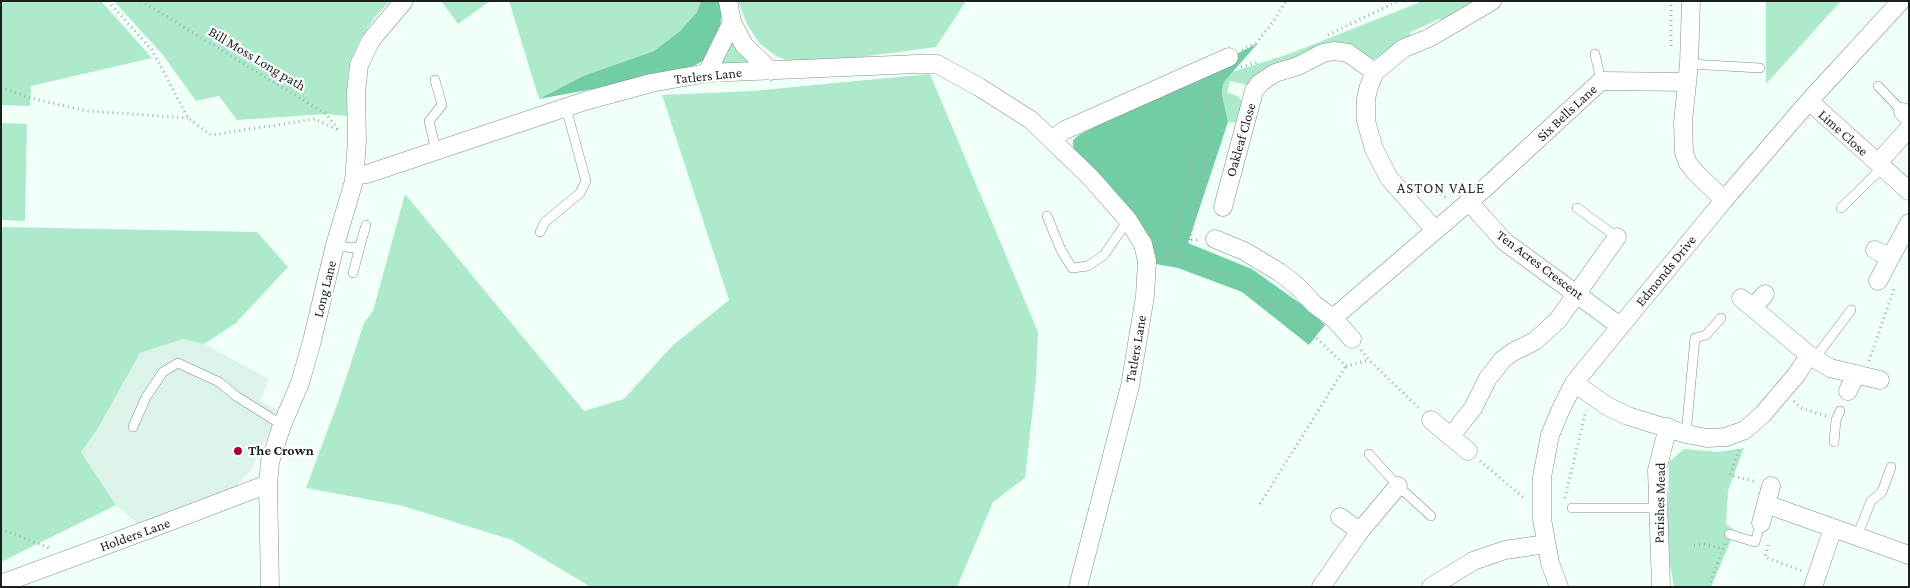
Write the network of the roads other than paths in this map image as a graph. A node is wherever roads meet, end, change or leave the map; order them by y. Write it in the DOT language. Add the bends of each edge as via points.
graph roads {
  1 [pos="404,1"];
  2 [pos="728,1"];
  3 [pos="1492,1"];
  4 [pos="1692,1"];
  5 [pos="1901,1"];
  6 [pos="732,22"];
  7 [pos="1595,54"];
  8 [pos="1229,57"];
  9 [pos="1689,64"];
  10 [pos="1760,68"];
  11 [pos="770,71"];
  12 [pos="1375,72"];
  13 [pos="708,73"];
  14 [pos="436,80"];
  15 [pos="1601,81"];
  16 [pos="1687,82"];
  17 [pos="1878,86"];
  18 [pos="1809,102"];
  19 [pos="566,108"];
  20 [pos="1907,119"];
  21 [pos="1053,139"];
  22 [pos="436,151"];
  23 [pos="1880,165"];
  24 [pos="355,175"];
  25 [pos="1909,191"];
  26 [pos="1724,200"];
  27 [pos="1468,201"];
  28 [pos="1223,206"];
  29 [pos="1577,208"];
  30 [pos="1841,208"];
  31 [pos="1047,216"];
  32 [pos="1128,220"];
  33 [pos="1909,223"];
  34 [pos="366,225"];
  35 [pos="1435,230"];
  36 [pos="540,232"];
  37 [pos="1618,237"];
  38 [pos="1215,239"];
  39 [pos="335,245"];
  40 [pos="360,246"];
  41 [pos="1882,265"];
  42 [pos="353,273"];
  43 [pos="1578,293"];
  44 [pos="1765,294"];
  45 [pos="1851,310"];
  46 [pos="1333,318"];
  47 [pos="1721,318"];
  48 [pos="1620,326"];
  49 [pos="1352,339"];
  50 [pos="1812,356"];
  51 [pos="1574,383"];
  52 [pos="1846,395"];
  53 [pos="1840,411"];
  54 [pos="1431,420"];
  55 [pos="282,425"];
  56 [pos="133,427"];
  57 [pos="1668,427"];
  58 [pos="1686,434"];
  59 [pos="1451,436"];
  60 [pos="1834,442"];
  61 [pos="1468,451"];
  62 [pos="1369,454"];
  63 [pos="1892,467"];
  64 [pos="268,484"];
  65 [pos="1398,486"];
  66 [pos="1771,486"];
  67 [pos="1766,504"];
  68 [pos="1568,506"];
  69 [pos="1658,508"];
  70 [pos="1431,516"];
  71 [pos="1340,517"];
  72 [pos="1760,523"];
  73 [pos="1833,528"];
  74 [pos="1360,531"];
  75 [pos="1729,534"];
  76 [pos="1857,536"];
  77 [pos="1546,544"];
  78 [pos="1909,555"];
  79 [pos="1814,582"];
  80 [pos="1,584"];
  81 [pos="1655,584"];
  82 [pos="270,587"];
  83 [pos="1078,587"];
  84 [pos="1321,587"];
  85 [pos="1431,587"];
  86 [pos="1559,587"];
  1 -- 24 [label="street, Long Lane" via="371,40 359,65"];
  2 -- 6 [label="street"];
  3 -- 12 [label="street" via="1429,38 1404,48"];
  4 -- 9 [label="street"];
  5 -- 18 [label="street, Edmonds Drive"];
  6 -- 11 [label="street" via="744,45"];
  6 -- 13 [label="street"];
  7 -- 15 [label="lane"];
  8 -- 21 [label="street" via="1065,130"];
  9 -- 10 [label="lane"];
  9 -- 16 [label="street"];
  11 -- 13 [label="street, Tatlers Lane"];
  11 -- 21 [label="street, Tatlers Lane" via="937,64 1031,120"];
  12 -- 28 [label="street, Oakleaf Close" via="1348,53 1334,51 1275,73 1260,83 1254,91"];
  12 -- 35 [label="street" via="1366,99 1366,121 1381,166"];
  13 -- 19 [label="street, Tatlers Lane" via="652,83"];
  14 -- 22 [label="lane" via="442,105 429,121"];
  15 -- 16 [label="street, Six Bells Lane"];
  15 -- 27 [label="street, Six Bells Lane"];
  16 -- 26 [label="street" via="1684,153 1694,172"];
  17 -- 20 [label="lane"];
  18 -- 23 [label="street, Lime Close"];
  18 -- 26 [label="street, Edmonds Drive"];
  19 -- 22 [label="street, Tatlers Lane"];
  19 -- 36 [label="lane" via="586,181 580,193 545,222"];
  20 -- 23 [label="street, Lime Close"];
  21 -- 32 [label="street, Tatlers Lane"];
  22 -- 24 [label="street, Tatlers Lane"];
  23 -- 25 [label="street, Lime Close"];
  23 -- 30 [label="lane"];
  24 -- 39 [label="street, Long Lane"];
  26 -- 48 [label="street, Edmonds Drive"];
  27 -- 35 [label="street"];
  27 -- 43 [label="street, Ten Acres Crescent" via="1506,242"];
  29 -- 37 [label="lane"];
  31 -- 32 [label="lane" via="1060,250 1072,268 1088,266 1104,256"];
  32 -- 83 [label="street, Tatlers Lane" via="1143,244 1147,261 1145,296 1130,386"];
  33 -- 41 [label="street"];
  34 -- 40 [label="lane"];
  35 -- 46 [label="street"];
  37 -- 43 [label="street"];
  38 -- 46 [label="street" via="1280,272 1314,305"];
  39 -- 40 [label="lane"];
  39 -- 55 [label="street, Long Lane" via="300,383"];
  40 -- 42 [label="lane"];
  43 -- 48 [label="street, Ten Acres Crescent"];
  43 -- 59 [label="street" via="1547,331 1503,359 1488,378 1473,408"];
  44 -- 50 [label="street" via="1747,303"];
  45 -- 50 [label="lane"];
  46 -- 49 [label="street"];
  47 -- 58 [label="lane" via="1706,335 1695,338"];
  48 -- 51 [label="street, Edmonds Drive"];
  50 -- 52 [label="street" via="1830,368 1867,377"];
  50 -- 58 [label="street" via="1763,414 1745,430 1717,438"];
  51 -- 57 [label="street" via="1628,416"];
  51 -- 77 [label="street, Edmonds Drive" via="1550,435 1542,477 1541,512"];
  53 -- 60 [label="lane"];
  54 -- 59 [label="street"];
  55 -- 56 [label="lane" via="219,382 178,363 163,372 146,397"];
  55 -- 64 [label="street, Long Lane" via="270,462"];
  57 -- 58 [label="street"];
  57 -- 69 [label="street, Parishes Mead" via="1657,470"];
  59 -- 61 [label="street"];
  62 -- 65 [label="lane"];
  63 -- 76 [label="lane" via="1882,492 1871,501"];
  64 -- 80 [label="street, Holders Lane"];
  64 -- 82 [label="street, Long Lane"];
  65 -- 70 [label="lane"];
  65 -- 74 [label="street"];
  66 -- 67 [label="street"];
  67 -- 72 [label="street"];
  67 -- 73 [label="street"];
  68 -- 69 [label="lane"];
  69 -- 81 [label="street, Parishes Mead"];
  71 -- 74 [label="street"];
  72 -- 75 [label="lane" via="1755,542"];
  73 -- 76 [label="street"];
  73 -- 79 [label="street"];
  74 -- 84 [label="street"];
  76 -- 78 [label="street"];
  77 -- 85 [label="street" via="1505,550 1481,558"];
  77 -- 86 [label="street, Edmonds Drive"];
}
